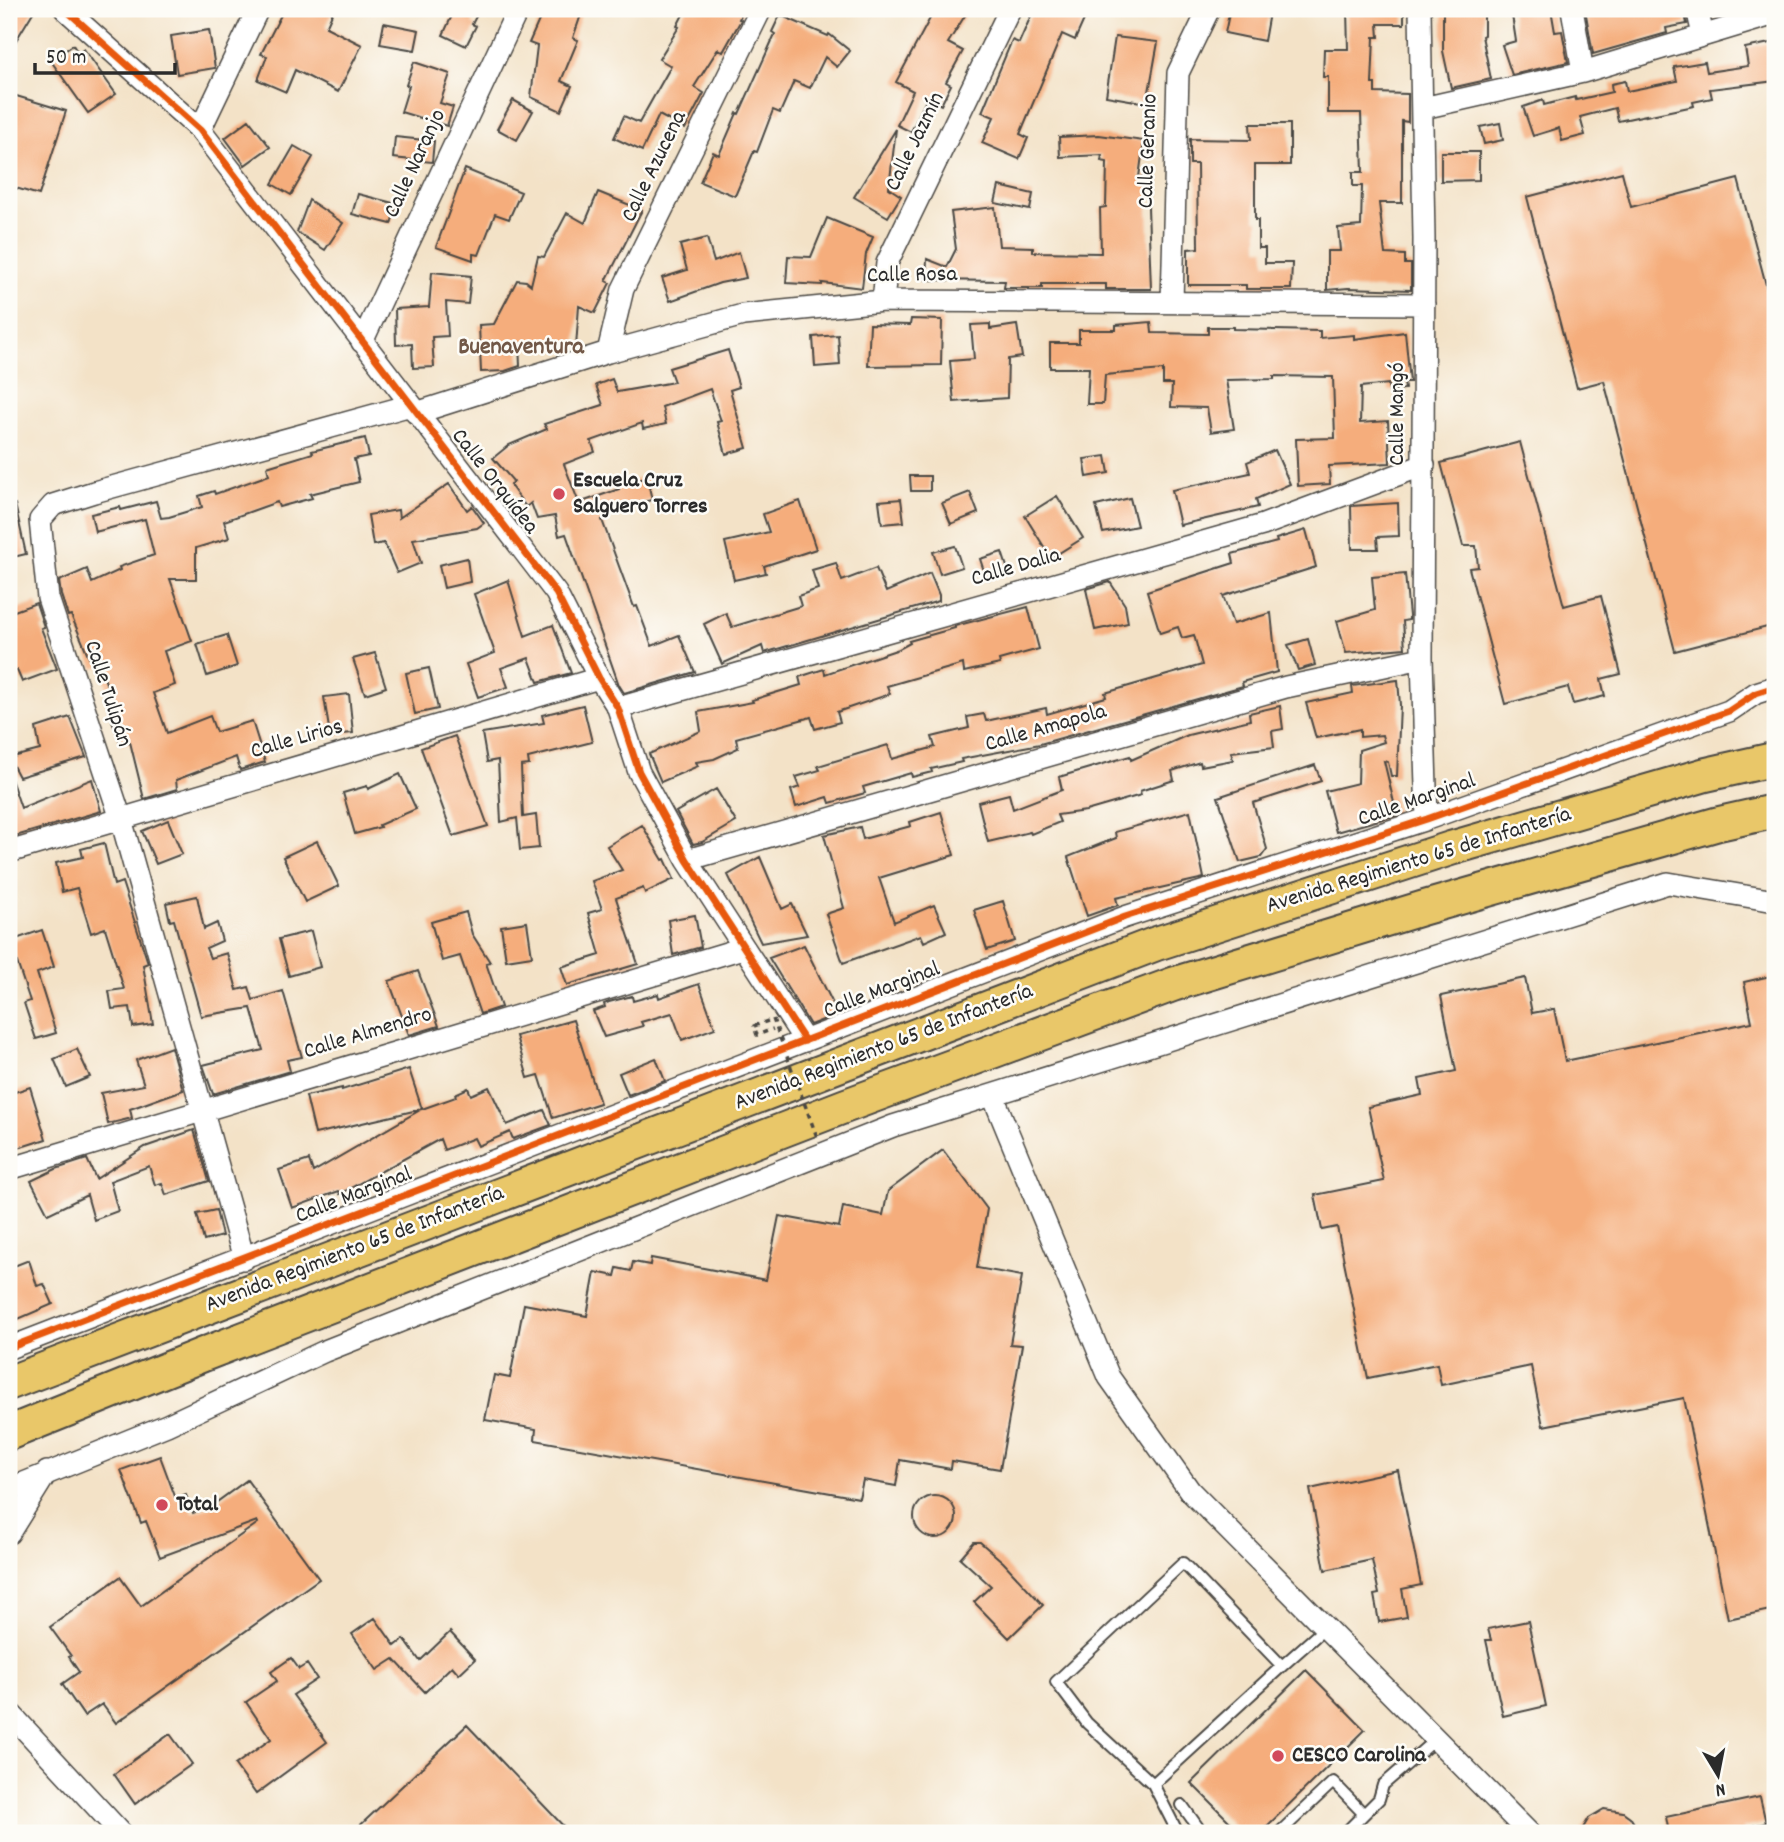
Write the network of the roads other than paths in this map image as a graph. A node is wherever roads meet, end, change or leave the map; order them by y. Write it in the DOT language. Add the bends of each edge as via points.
graph roads {
  1 [pos="65,9"];
  2 [pos="258,9"];
  3 [pos="518,9"];
  4 [pos="761,9"];
  5 [pos="1010,9"];
  6 [pos="1209,9"];
  7 [pos="1420,9"];
  8 [pos="1572,9"];
  9 [pos="1697,9"];
  10 [pos="1775,14"];
  11 [pos="1703,35"];
  12 [pos="1583,72"];
  13 [pos="1423,108"];
  14 [pos="200,130"];
  15 [pos="883,301"];
  16 [pos="1172,302"];
  17 [pos="1424,304"];
  18 [pos="362,342"];
  19 [pos="608,352"];
  20 [pos="413,409"];
  21 [pos="1424,465"];
  22 [pos="1422,658"];
  23 [pos="599,678"];
  24 [pos="1775,687"];
  25 [pos="1775,701"];
  26 [pos="618,708"];
  27 [pos="1729,711"];
  28 [pos="1775,759"];
  29 [pos="1775,811"];
  30 [pos="121,819"];
  31 [pos="1427,819"];
  32 [pos="9,852"];
  33 [pos="687,860"];
  34 [pos="1775,901"];
  35 [pos="743,948"];
  36 [pos="805,1041"];
  37 [pos="993,1096"];
  38 [pos="203,1111"];
  39 [pos="9,1169"];
  40 [pos="244,1259"];
  41 [pos="9,1348"];
  42 [pos="9,1383"];
  43 [pos="9,1433"];
  44 [pos="47,1472"];
  45 [pos="9,1489"];
  46 [pos="9,1533"];
  47 [pos="1325,1628"];
  48 [pos="1282,1666"];
  49 [pos="9,1712"];
  50 [pos="1436,1739"];
  51 [pos="1153,1784"];
  52 [pos="1182,1805"];
  53 [pos="1364,1814"];
  54 [pos="121,1833"];
  55 [pos="1178,1833"];
  56 [pos="1202,1833"];
  57 [pos="1279,1833"];
  58 [pos="1345,1833"];
  59 [pos="1529,1833"];
  1 -- 14 [label="street, Calle Orquídea"];
  2 -- 14 [label="street"];
  3 -- 18 [label="street, Calle Naranjo"];
  4 -- 19 [label="street, Calle Azucena" via="624,289"];
  5 -- 15 [label="street, Calle Jazmín" via="887,263"];
  6 -- 16 [label="street, Calle Geranio" via="1178,73"];
  7 -- 13 [label="street, Calle Mangó"];
  8 -- 12 [label="street"];
  9 -- 11 [label="street"];
  10 -- 11 [label="street"];
  11 -- 12 [label="street"];
  12 -- 13 [label="street"];
  13 -- 17 [label="street, Calle Mangó"];
  14 -- 18 [label="street, Calle Orquídea"];
  15 -- 16 [label="street, Calle Rosa"];
  15 -- 19 [label="street, Calle Rosa" via="743,315"];
  16 -- 17 [label="street, Calle Rosa"];
  17 -- 21 [label="street, Calle Mangó"];
  18 -- 20 [label="street, Calle Orquídea"];
  19 -- 20 [label="street, Calle Rosa"];
  20 -- 23 [label="street, Calle Orquídea" via="556,593"];
  20 -- 30 [label="street, Calle Tulipán" via="94,492 52,505 40,520 48,598"];
  21 -- 22 [label="street, Calle Mangó"];
  21 -- 26 [label="street, Calle Dalia" via="1263,525"];
  22 -- 31 [label="street, Calle Mangó"];
  22 -- 33 [label="street, Calle Amapola" via="1286,687"];
  23 -- 26 [label="street, Calle Orquídea"];
  23 -- 30 [label="street, Calle Lirios"];
  24 -- 27 [label="street, Calle Marginal"];
  25 -- 27 [label="street"];
  26 -- 33 [label="street, Calle Orquídea" via="639,772"];
  27 -- 31 [label="street, Calle Marginal"];
  28 -- 42 [label="main road, Avenida Regimiento 65 de Infantería" via="1452,848 1156,944"];
  29 -- 43 [label="main road, Avenida Regimiento 65 de Infantería" via="1436,904 1174,984 832,1111"];
  30 -- 32 [label="street, Calle Lirios"];
  30 -- 38 [label="street, Calle Tulipán"];
  31 -- 36 [label="street, Calle Marginal" via="1125,917"];
  33 -- 35 [label="street, Calle Orquídea"];
  34 -- 37 [label="street" via="1668,883"];
  35 -- 36 [label="street, Calle Orquídea"];
  35 -- 38 [label="street, Calle Almendro"];
  36 -- 40 [label="street, Calle Marginal"];
  37 -- 44 [label="street" via="893,1126 325,1351 167,1425"];
  37 -- 47 [label="street" via="1109,1377 1190,1491"];
  38 -- 39 [label="street, Calle Almendro"];
  38 -- 40 [label="street, Calle Tulipán"];
  40 -- 41 [label="street, Calle Marginal"];
  44 -- 45 [label="street"];
  44 -- 46 [label="street"];
  47 -- 48 [label="lane"];
  47 -- 50 [label="street"];
  48 -- 51 [label="lane"];
  48 -- 51 [label="lane" via="1184,1563 1056,1682 1087,1723"];
  49 -- 54 [label="street"];
  50 -- 53 [label="lane" via="1383,1785 1379,1799"];
  50 -- 59 [label="street"];
  51 -- 55 [label="lane"];
  52 -- 56 [label="lane"];
  53 -- 57 [label="lane" via="1333,1782"];
  53 -- 58 [label="lane"];
}
